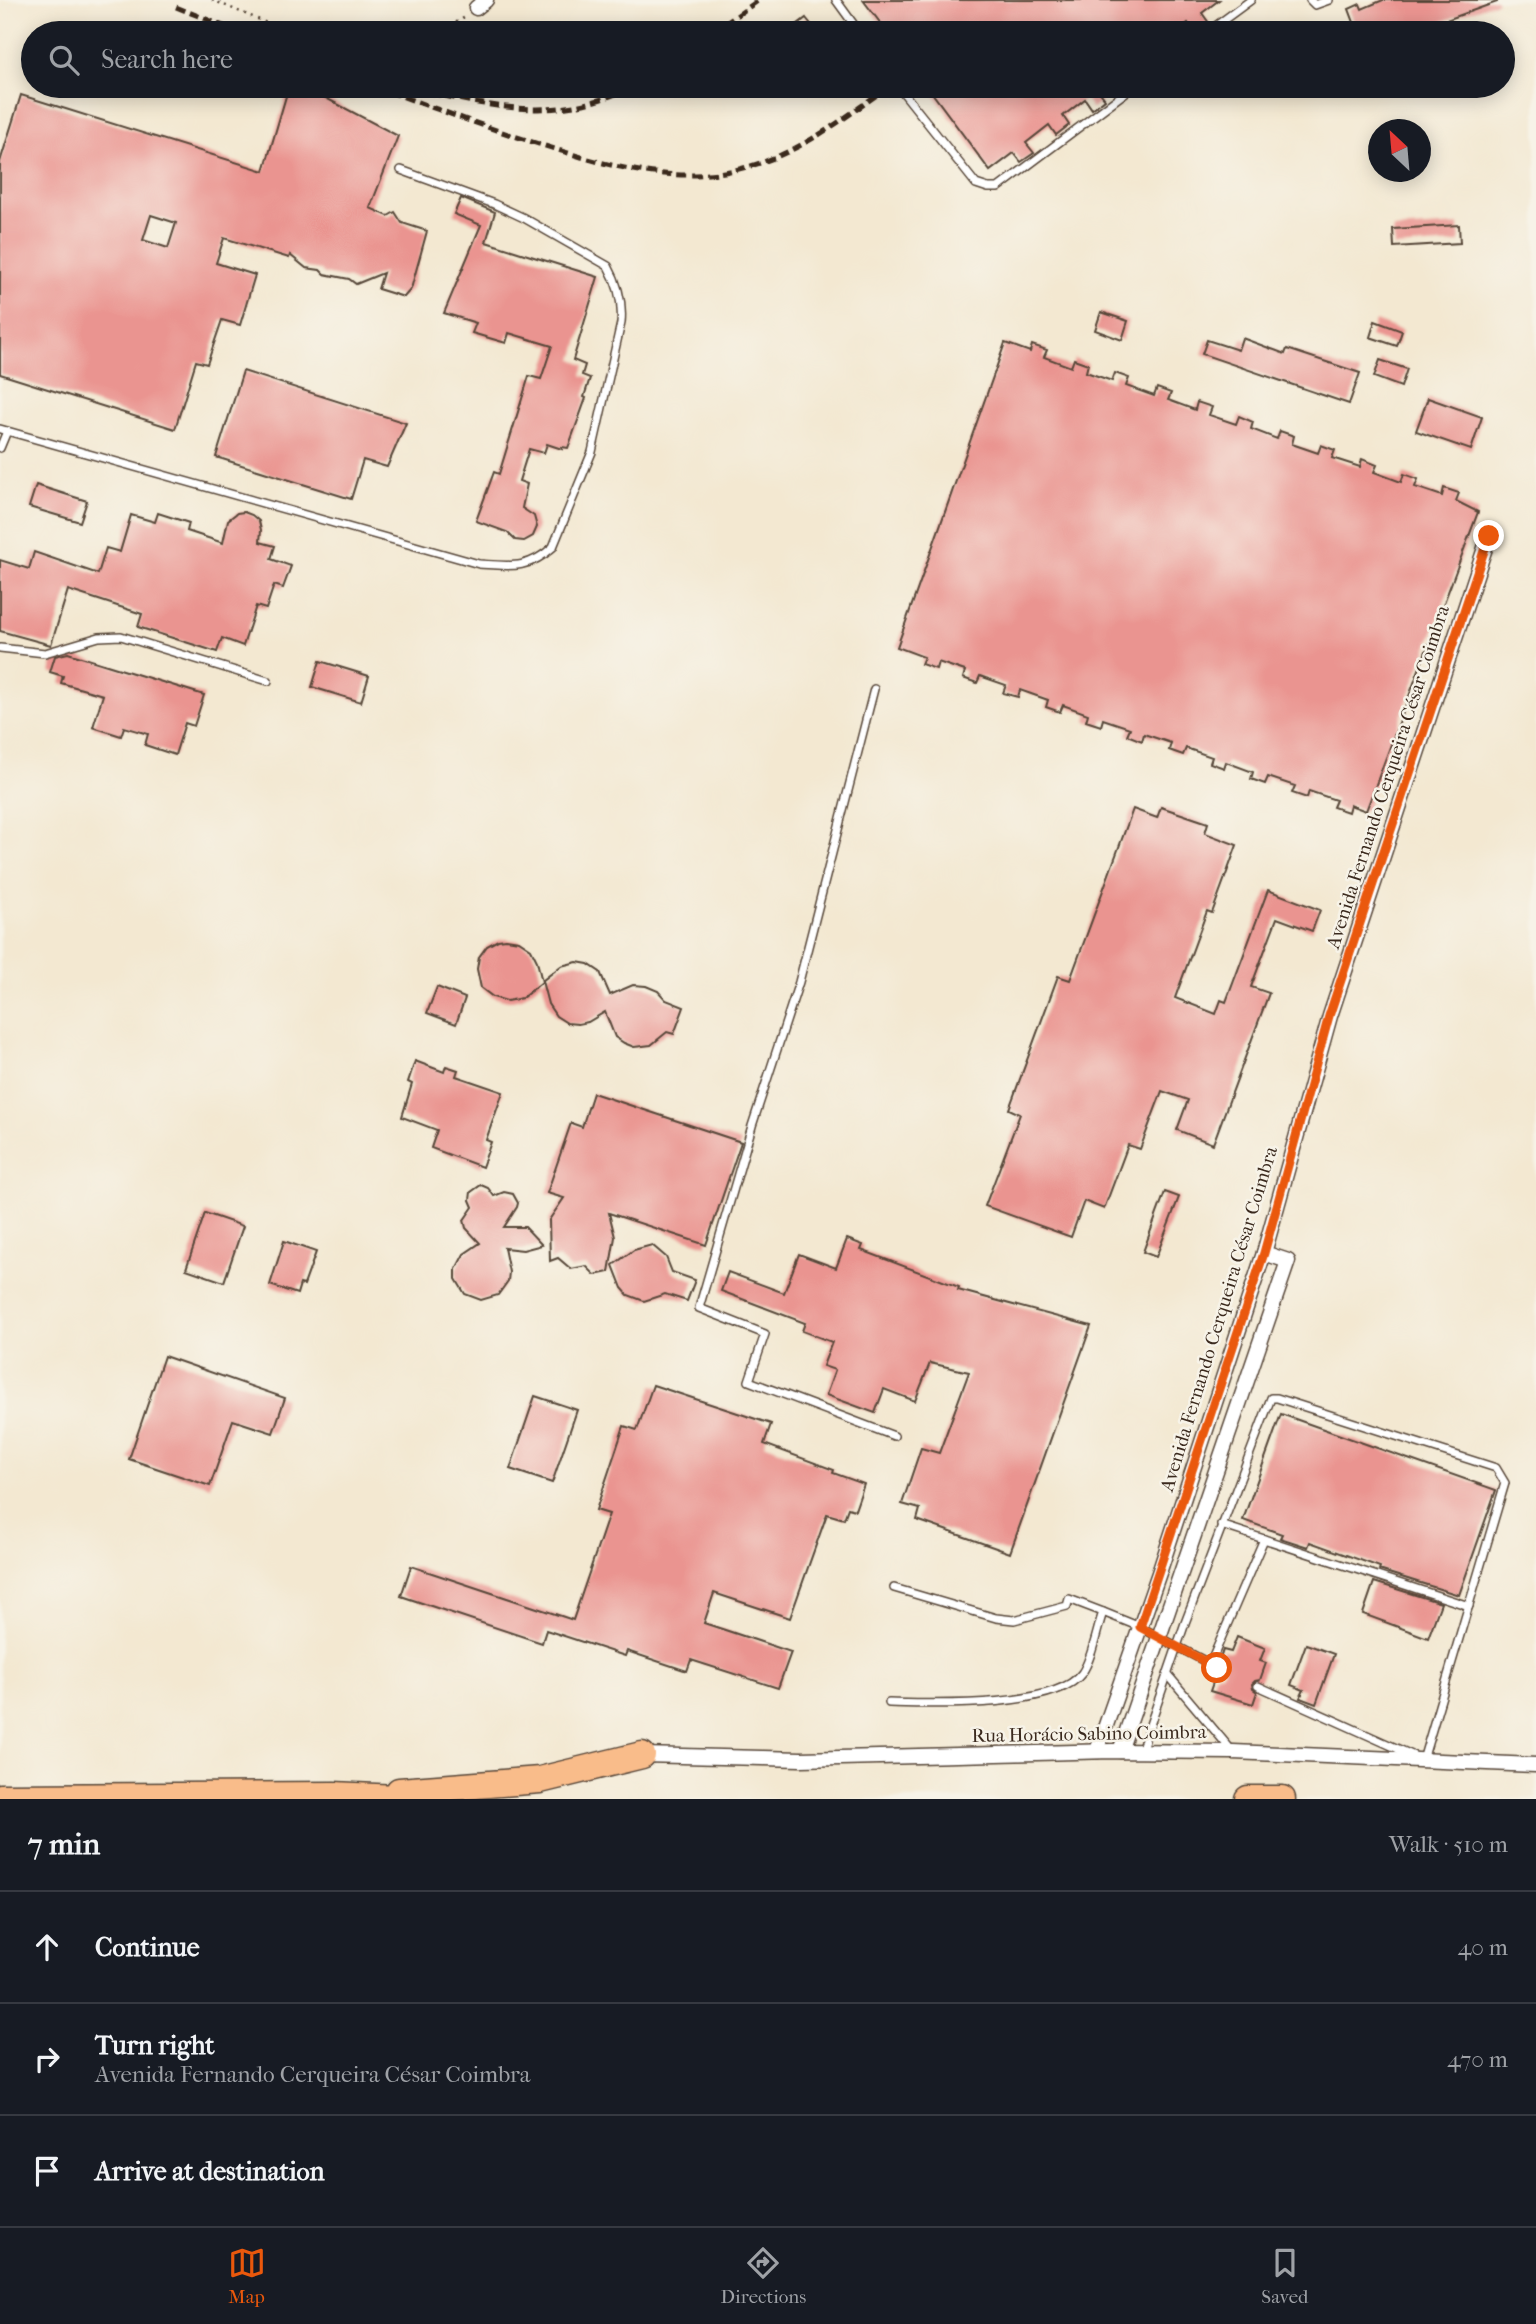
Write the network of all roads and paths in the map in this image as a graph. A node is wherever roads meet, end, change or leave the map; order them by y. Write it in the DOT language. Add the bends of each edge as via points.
graph roads {
  1 [pos="212,0"];
  2 [pos="836,0"];
  3 [pos="1251,0"];
  4 [pos="1310,0"];
  5 [pos="1329,0"];
  6 [pos="481,4"];
  7 [pos="262,21"];
  8 [pos="461,21"];
  9 [pos="851,21"];
  10 [pos="1222,21"];
  11 [pos="908,98"];
  12 [pos="1118,98"];
  13 [pos="401,170"];
  14 [pos="3,430"];
  15 [pos="0,448"];
  16 [pos="1489,536"];
  17 [pos="0,648"];
  18 [pos="268,681"];
  19 [pos="874,689"];
  20 [pos="1264,1253"];
  21 [pos="894,1436"];
  22 [pos="1221,1525"];
  23 [pos="1264,1539"];
  24 [pos="894,1588"];
  25 [pos="1469,1606"];
  26 [pos="1103,1612"];
  27 [pos="1140,1627"];
  28 [pos="1159,1637"];
  29 [pos="1177,1646"];
  30 [pos="1168,1675"];
  31 [pos="1258,1686"];
  32 [pos="889,1703"];
  33 [pos="1097,1751"];
  34 [pos="1120,1751"];
  35 [pos="1141,1751"];
  36 [pos="1233,1752"];
  37 [pos="642,1755"];
  38 [pos="1423,1760"];
  39 [pos="1536,1765"];
  40 [pos="365,1796"];
  41 [pos="0,1797"];
  42 [pos="418,1799"];
  43 [pos="1248,1799"];
  44 [pos="1282,1799"];
  1 -- 7 [label="path"];
  2 -- 9 [label="lane"];
  3 -- 10 [label="lane"];
  4 -- 5 [label="lane" via="1315,5"];
  6 -- 8 [label="path"];
  11 -- 12 [label="lane" via="976,184 988,188 998,188"];
  13 -- 14 [label="lane" via="524,218 608,265 615,278 621,323 592,452 553,547 541,558 521,566 479,564"];
  14 -- 15 [label="lane"];
  16 -- 20 [label="street, Avenida Fernando Cerqueira César Coimbra" via="1329,1016"];
  17 -- 18 [label="lane" via="45,653 99,637 121,636"];
  19 -- 21 [label="lane" via="799,982 699,1308 765,1335 749,1381"];
  20 -- 27 [label="street, Avenida Fernando Cerqueira César Coimbra"];
  20 -- 28 [label="street" via="1288,1261"];
  22 -- 23 [label="lane"];
  22 -- 25 [label="lane" via="1271,1398 1496,1468 1505,1483"];
  22 -- 29 [label="lane"];
  23 -- 25 [label="lane"];
  23 -- 29 [label="lane" via="1214,1666"];
  24 -- 26 [label="lane" via="996,1618 1014,1620 1053,1610 1067,1606 1069,1599"];
  25 -- 38 [label="lane"];
  26 -- 27 [label="lane"];
  26 -- 32 [label="lane" via="1083,1671 1063,1688 1011,1700"];
  27 -- 28 [label="lane"];
  27 -- 33 [label="street, Avenida Fernando Cerqueira César Coimbra"];
  28 -- 29 [label="lane"];
  28 -- 34 [label="street"];
  29 -- 30 [label="lane"];
  30 -- 35 [label="lane"];
  30 -- 36 [label="lane"];
  31 -- 38 [label="lane"];
  33 -- 34 [label="street, Rua Horácio Sabino Coimbra"];
  33 -- 37 [label="street, Rua Horácio Sabino Coimbra" via="801,1759"];
  34 -- 35 [label="street, Rua Horácio Sabino Coimbra"];
  35 -- 36 [label="street, Rua Horácio Sabino Coimbra"];
  36 -- 38 [label="street, Rua Horácio Sabino Coimbra"];
  37 -- 40 [label="highway" via="540,1780"];
  38 -- 39 [label="street, Rua Horácio Sabino Coimbra"];
  40 -- 41 [label="highway"];
  40 -- 42 [label="highway"];
  43 -- 44 [label="highway"];
}
